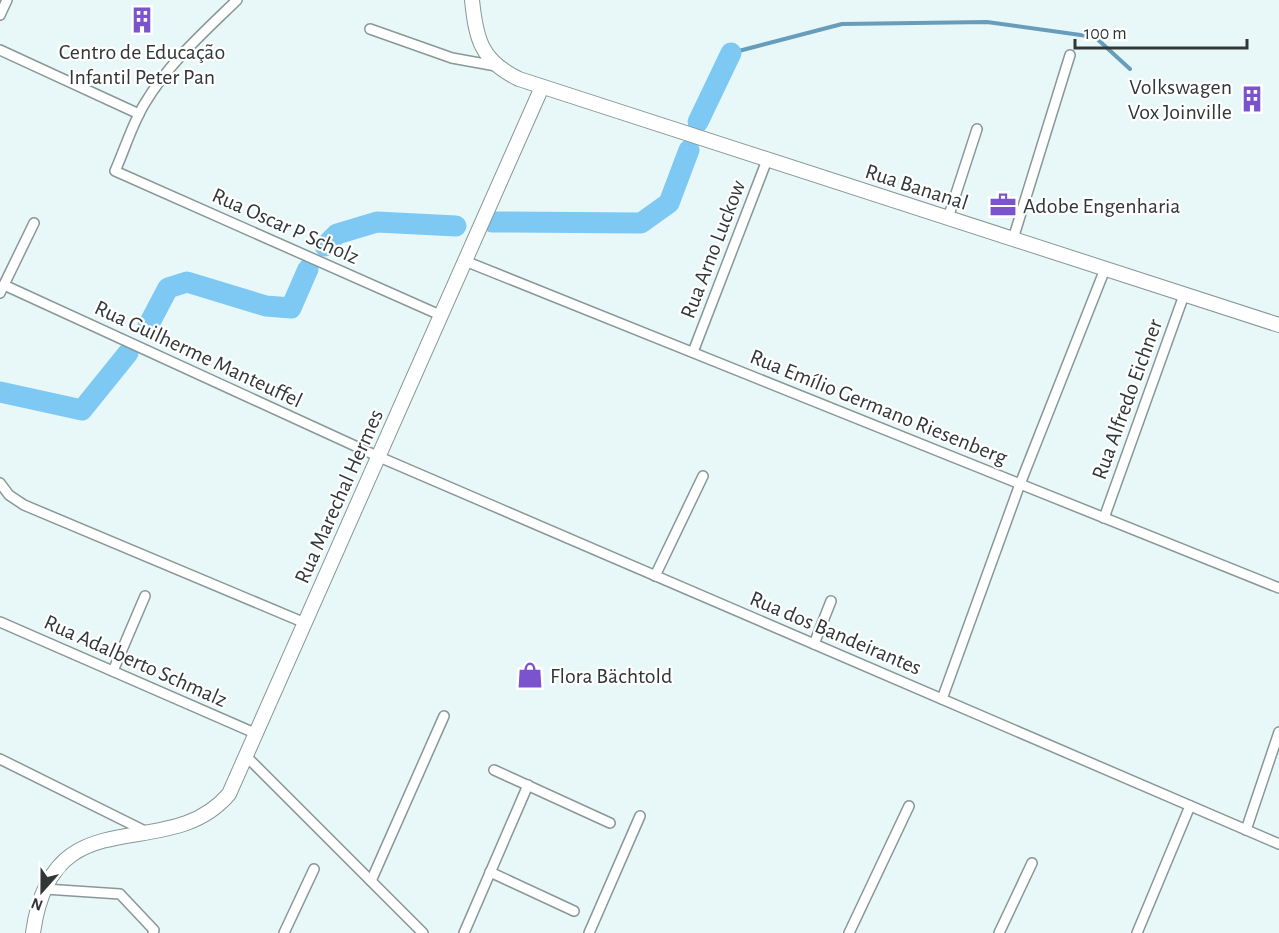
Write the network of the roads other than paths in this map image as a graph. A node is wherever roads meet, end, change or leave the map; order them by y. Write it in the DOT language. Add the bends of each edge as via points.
graph roads {
  1 [pos="7,0"];
  2 [pos="237,0"];
  3 [pos="472,0"];
  4 [pos="0,15"];
  5 [pos="370,29"];
  6 [pos="0,50"];
  7 [pos="1070,55"];
  8 [pos="496,66"];
  9 [pos="542,87"];
  10 [pos="139,114"];
  11 [pos="977,129"];
  12 [pos="767,160"];
  13 [pos="948,218"];
  14 [pos="34,223"];
  15 [pos="1012,239"];
  16 [pos="465,261"];
  17 [pos="1105,269"];
  18 [pos="2,289"];
  19 [pos="1184,295"];
  20 [pos="440,315"];
  21 [pos="1279,325"];
  22 [pos="693,352"];
  23 [pos="377,456"];
  24 [pos="703,476"];
  25 [pos="0,483"];
  26 [pos="1020,484"];
  27 [pos="1104,518"];
  28 [pos="655,576"];
  29 [pos="1279,588"];
  30 [pos="145,596"];
  31 [pos="831,601"];
  32 [pos="0,622"];
  33 [pos="305,623"];
  34 [pos="814,644"];
  35 [pos="113,671"];
  36 [pos="942,699"];
  37 [pos="444,716"];
  38 [pos="1279,732"];
  39 [pos="257,734"];
  40 [pos="247,757"];
  41 [pos="0,759"];
  42 [pos="494,770"];
  43 [pos="528,785"];
  44 [pos="909,806"];
  45 [pos="1190,806"];
  46 [pos="640,816"];
  47 [pos="610,823"];
  48 [pos="1246,830"];
  49 [pos="147,831"];
  50 [pos="1279,844"];
  51 [pos="1032,863"];
  52 [pos="314,869"];
  53 [pos="490,872"];
  54 [pos="371,881"];
  55 [pos="45,889"];
  56 [pos="574,911"];
  57 [pos="33,933"];
  58 [pos="153,933"];
  59 [pos="284,933"];
  60 [pos="423,933"];
  61 [pos="464,933"];
  62 [pos="589,933"];
  63 [pos="849,933"];
  64 [pos="999,933"];
  65 [pos="1137,933"];
  1 -- 4 [label="street"];
  2 -- 10 [label="street" via="174,65"];
  3 -- 8 [label="street" via="480,44"];
  5 -- 8 [label="street" via="452,58"];
  6 -- 10 [label="street"];
  7 -- 15 [label="street"];
  8 -- 9 [label="street"];
  9 -- 12 [label="street, Rua Bananal"];
  9 -- 16 [label="street, Rua Marechal Hermes"];
  10 -- 20 [label="street, Rua Oscar P Scholz" via="115,171"];
  11 -- 13 [label="street"];
  12 -- 13 [label="street, Rua Bananal"];
  12 -- 22 [label="street, Rua Arno Luckow"];
  13 -- 15 [label="street, Rua Bananal"];
  14 -- 18 [label="street"];
  15 -- 17 [label="street, Rua Bananal"];
  16 -- 20 [label="street, Rua Marechal Hermes"];
  16 -- 22 [label="street, Rua Emílio Germano Riesenberg"];
  17 -- 19 [label="street, Rua Bananal"];
  17 -- 26 [label="street"];
  18 -- 23 [label="street, Rua Guilherme Manteuffel"];
  19 -- 21 [label="street, Rua Bananal"];
  19 -- 27 [label="street, Rua Alfredo Eichner"];
  20 -- 23 [label="street, Rua Marechal Hermes"];
  22 -- 26 [label="street, Rua Emílio Germano Riesenberg"];
  23 -- 28 [label="street, Rua dos Bandeirantes"];
  23 -- 33 [label="street, Rua Marechal Hermes"];
  24 -- 28 [label="street"];
  25 -- 33 [label="street" via="24,505"];
  26 -- 27 [label="street, Rua Emílio Germano Riesenberg"];
  26 -- 36 [label="street"];
  27 -- 29 [label="street, Rua Emílio Germano Riesenberg"];
  28 -- 34 [label="street, Rua dos Bandeirantes"];
  30 -- 35 [label="street"];
  31 -- 34 [label="street"];
  32 -- 35 [label="street, Rua Adalberto Schmalz"];
  33 -- 39 [label="street, Rua Marechal Hermes"];
  34 -- 36 [label="street, Rua dos Bandeirantes"];
  35 -- 39 [label="street, Rua Adalberto Schmalz"];
  36 -- 45 [label="street, Rua dos Bandeirantes"];
  37 -- 54 [label="street"];
  38 -- 48 [label="street"];
  39 -- 40 [label="street, Rua Marechal Hermes"];
  40 -- 49 [label="street, Rua Marechal Hermes" via="229,794 212,811 184,824"];
  40 -- 54 [label="street"];
  41 -- 49 [label="street"];
  42 -- 43 [label="street"];
  43 -- 47 [label="street"];
  43 -- 53 [label="street"];
  44 -- 63 [label="street"];
  45 -- 48 [label="street, Rua dos Bandeirantes"];
  45 -- 65 [label="street"];
  46 -- 62 [label="street"];
  48 -- 50 [label="street, Rua dos Bandeirantes"];
  49 -- 55 [label="street, Rua Marechal Hermes" via="112,837 80,850 57,870"];
  51 -- 64 [label="street"];
  52 -- 59 [label="street"];
  53 -- 56 [label="street"];
  53 -- 61 [label="street"];
  54 -- 60 [label="street"];
  55 -- 57 [label="street, Rua Marechal Hermes"];
  55 -- 58 [label="street" via="120,894"];
}
